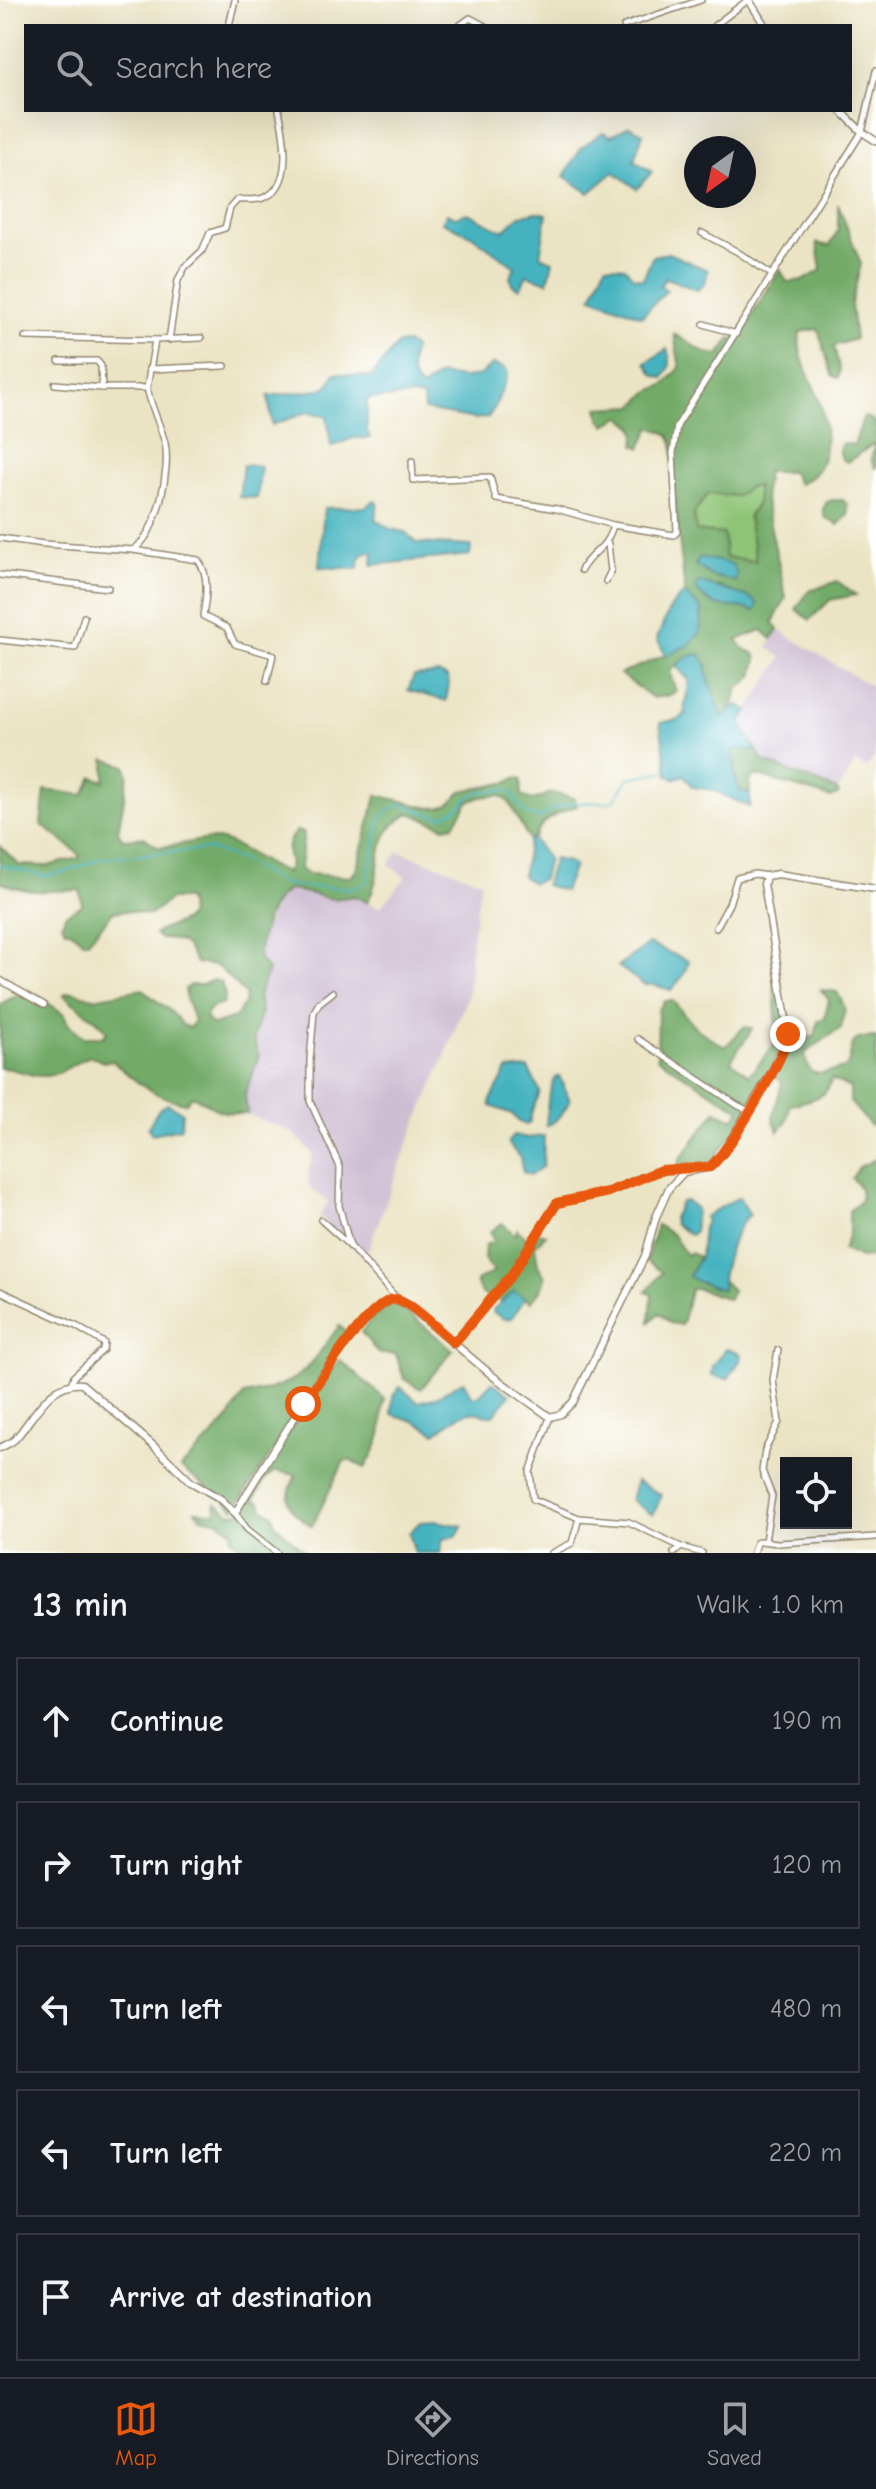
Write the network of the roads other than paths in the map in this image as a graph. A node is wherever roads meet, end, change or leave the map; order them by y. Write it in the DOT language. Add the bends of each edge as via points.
graph roads {
  1 [pos="235,0"];
  2 [pos="701,0"];
  3 [pos="749,0"];
  4 [pos="229,24"];
  5 [pos="462,24"];
  6 [pos="481,24"];
  7 [pos="630,24"];
  8 [pos="717,24"];
  9 [pos="764,24"];
  10 [pos="876,71"];
  11 [pos="279,112"];
  12 [pos="842,112"];
  13 [pos="862,132"];
  14 [pos="876,141"];
  15 [pos="702,233"];
  16 [pos="771,274"];
  17 [pos="704,324"];
  18 [pos="736,334"];
  19 [pos="25,337"];
  20 [pos="201,338"];
  21 [pos="155,340"];
  22 [pos="169,340"];
  23 [pos="59,361"];
  24 [pos="225,366"];
  25 [pos="149,369"];
  26 [pos="55,384"];
  27 [pos="102,388"];
  28 [pos="147,388"];
  29 [pos="412,461"];
  30 [pos="613,525"];
  31 [pos="0,538"];
  32 [pos="608,543"];
  33 [pos="133,550"];
  34 [pos="581,570"];
  35 [pos="0,575"];
  36 [pos="606,581"];
  37 [pos="108,588"];
  38 [pos="84,617"];
  39 [pos="0,640"];
  40 [pos="267,681"];
  41 [pos="766,876"];
  42 [pos="876,889"];
  43 [pos="716,928"];
  44 [pos="0,980"];
  45 [pos="333,992"];
  46 [pos="44,1005"];
  47 [pos="638,1039"];
  48 [pos="750,1111"];
  49 [pos="689,1170"];
  50 [pos="321,1220"];
  51 [pos="350,1246"];
  52 [pos="0,1291"];
  53 [pos="397,1299"];
  54 [pos="454,1343"];
  55 [pos="778,1350"];
  56 [pos="71,1384"];
  57 [pos="550,1417"];
  58 [pos="0,1448"];
  59 [pos="235,1513"];
  60 [pos="579,1518"];
  61 [pos="876,1537"];
  62 [pos="765,1541"];
  63 [pos="681,1547"];
  64 [pos="277,1553"];
  65 [pos="552,1553"];
  66 [pos="674,1553"];
  67 [pos="702,1553"];
  68 [pos="753,1553"];
  1 -- 4 [label="street"];
  2 -- 7 [label="street"];
  3 -- 8 [label="street"];
  3 -- 9 [label="street"];
  5 -- 6 [label="street" via="470,18"];
  10 -- 13 [label="street"];
  11 -- 22 [label="street" via="287,151 277,190 264,198 237,200 225,228 210,233 202,251 185,267 178,280"];
  12 -- 13 [label="street"];
  13 -- 14 [label="street"];
  13 -- 16 [label="street"];
  15 -- 16 [label="street"];
  16 -- 18 [label="street"];
  17 -- 18 [label="street"];
  18 -- 30 [label="street" via="676,430 677,532"];
  19 -- 21 [label="street"];
  20 -- 22 [label="street"];
  21 -- 22 [label="street"];
  21 -- 25 [label="street"];
  23 -- 27 [label="street" via="97,361"];
  24 -- 25 [label="street"];
  25 -- 28 [label="street"];
  26 -- 27 [label="street"];
  27 -- 28 [label="street"];
  28 -- 33 [label="street" via="166,463 153,522"];
  29 -- 30 [label="street" via="413,480 490,477 496,499"];
  30 -- 32 [label="street"];
  31 -- 33 [label="street"];
  32 -- 34 [label="street"];
  32 -- 36 [label="street" via="611,571"];
  33 -- 40 [label="street" via="201,563 203,616 227,628 235,644 273,655"];
  35 -- 37 [label="street"];
  38 -- 39 [label="street" via="75,648"];
  41 -- 42 [label="street"];
  41 -- 43 [label="street" via="737,878"];
  41 -- 48 [label="street" via="787,1039"];
  44 -- 46 [label="street"];
  45 -- 51 [label="street" via="314,1012 310,1101 340,1167 339,1206"];
  47 -- 48 [label="street"];
  48 -- 49 [label="street" via="716,1162"];
  49 -- 54 [label="street" via="661,1170 608,1192 557,1203 512,1274"];
  49 -- 57 [label="street" via="666,1194 645,1256 573,1402"];
  50 -- 51 [label="street"];
  51 -- 53 [label="street"];
  52 -- 56 [label="street" via="104,1343"];
  53 -- 54 [label="street"];
  53 -- 59 [label="street" via="376,1308 349,1340"];
  54 -- 57 [label="street"];
  55 -- 62 [label="street" via="773,1380 779,1422 765,1450 762,1471 772,1496"];
  56 -- 58 [label="street"];
  56 -- 59 [label="street" via="87,1387 191,1482"];
  57 -- 60 [label="street" via="530,1472 531,1496"];
  59 -- 64 [label="street"];
  60 -- 63 [label="street" via="629,1522"];
  60 -- 65 [label="street" via="572,1543"];
  61 -- 62 [label="street"];
  62 -- 68 [label="street" via="756,1543"];
  63 -- 66 [label="street"];
  63 -- 67 [label="street"];
}
